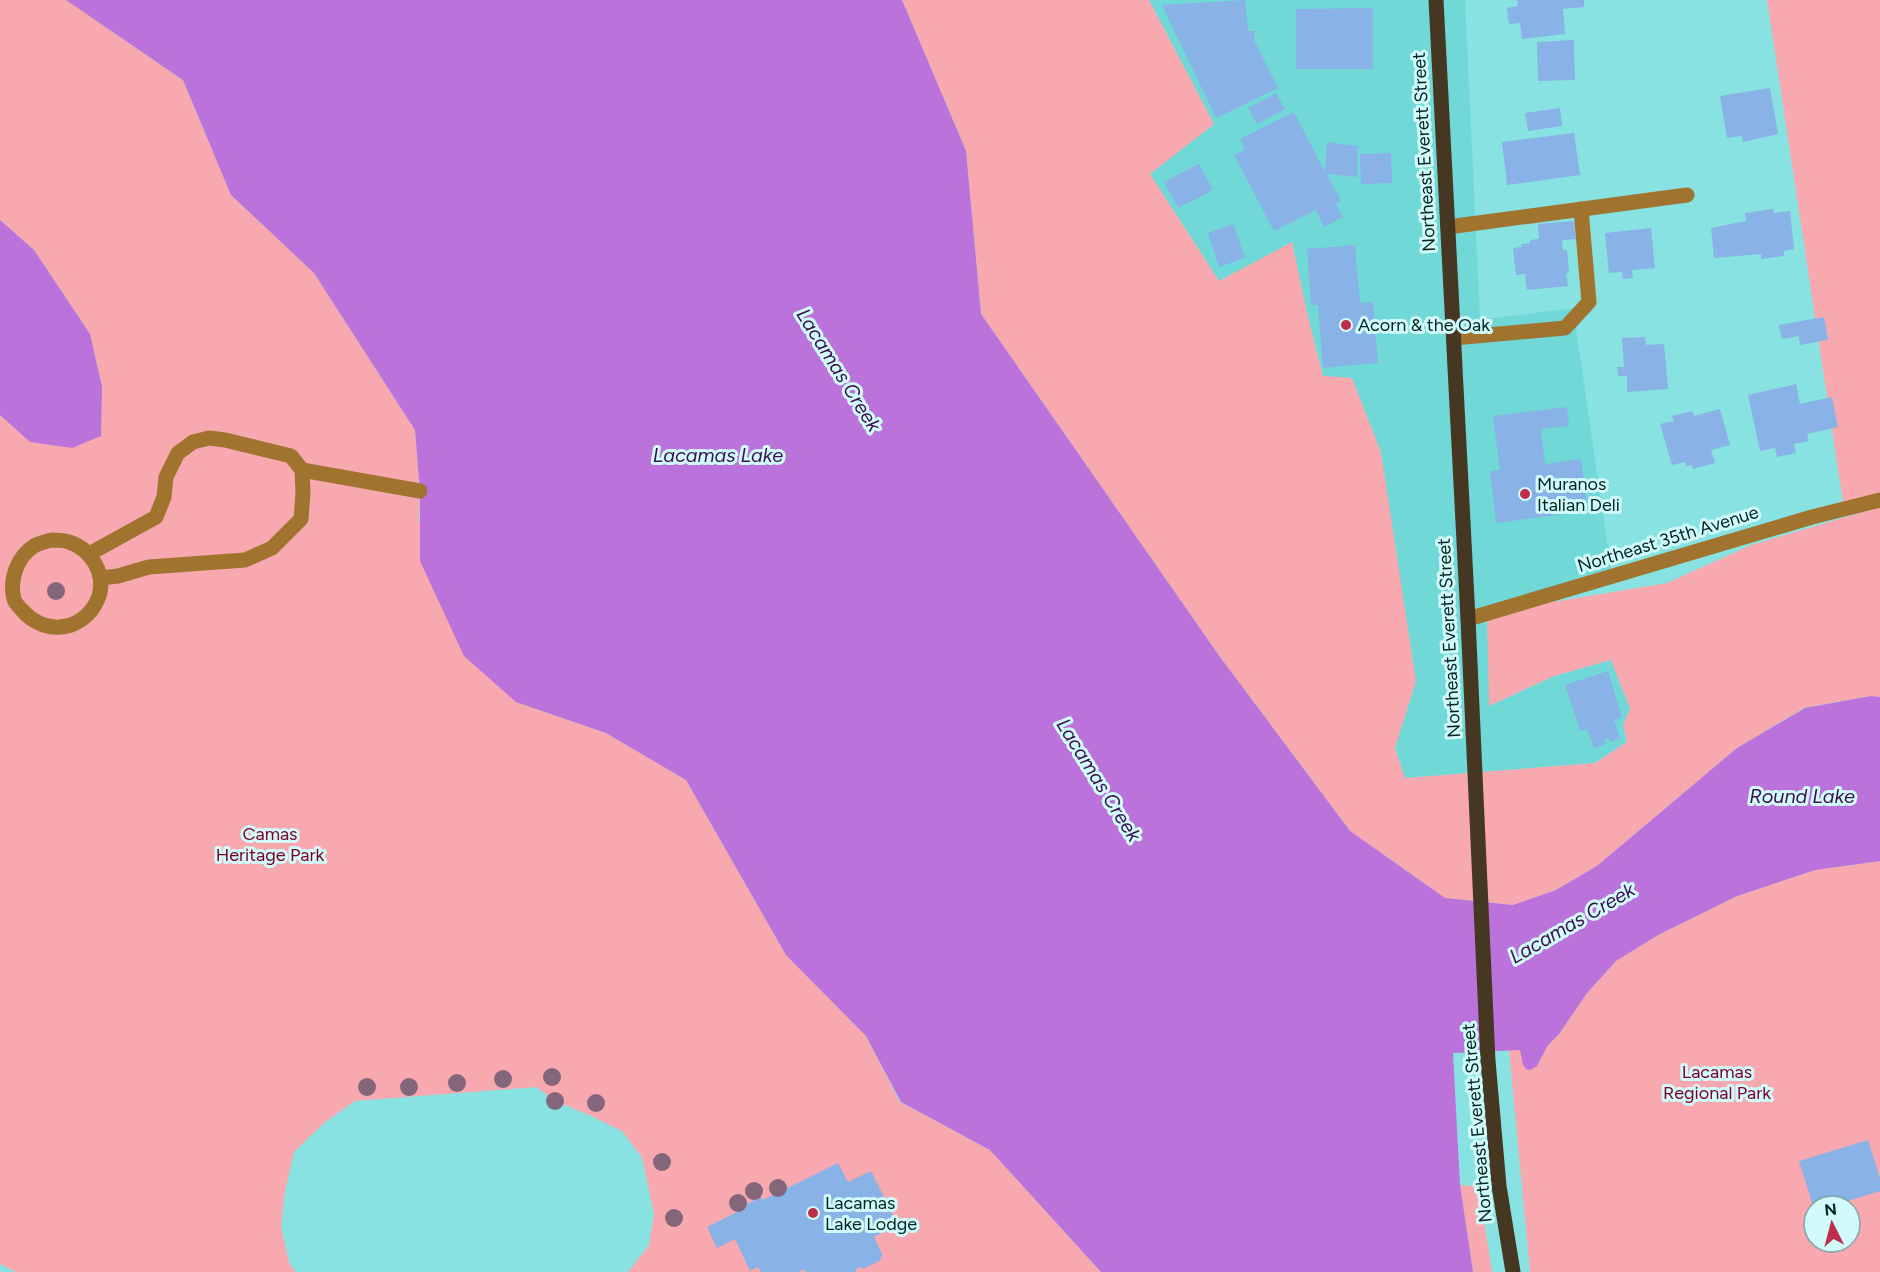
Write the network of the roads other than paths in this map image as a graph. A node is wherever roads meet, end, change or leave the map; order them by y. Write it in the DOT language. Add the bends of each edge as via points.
graph roads {
  1 [pos="1436,0"];
  2 [pos="1687,195"];
  3 [pos="1581,209"];
  4 [pos="1448,227"];
  5 [pos="1454,338"];
  6 [pos="302,470"];
  7 [pos="420,491"];
  8 [pos="1880,500"];
  9 [pos="88,554"];
  10 [pos="101,578"];
  11 [pos="7,603"];
  12 [pos="1468,618"];
  13 [pos="1513,1272"];
  1 -- 4 [label="main road, Northeast Everett Street"];
  2 -- 3 [label="street"];
  3 -- 4 [label="street"];
  3 -- 5 [label="street" via="1589,302 1565,328"];
  4 -- 5 [label="main road, Northeast Everett Street"];
  5 -- 12 [label="main road, Northeast Everett Street"];
  6 -- 7 [label="street"];
  6 -- 9 [label="street" via="291,456 225,440 208,438 193,442 178,453 166,477 156,517"];
  6 -- 10 [label="street" via="301,519 272,548 245,560 149,567"];
  8 -- 12 [label="street, Northeast 35th Avenue"];
  9 -- 10 [label="street"];
  9 -- 11 [label="street" via="68,542 51,540 35,546 22,557 14,573"];
  10 -- 11 [label="street" via="92,611 63,628 45,626"];
  12 -- 13 [label="main road, Northeast Everett Street" via="1488,1061 1499,1186"];
}
